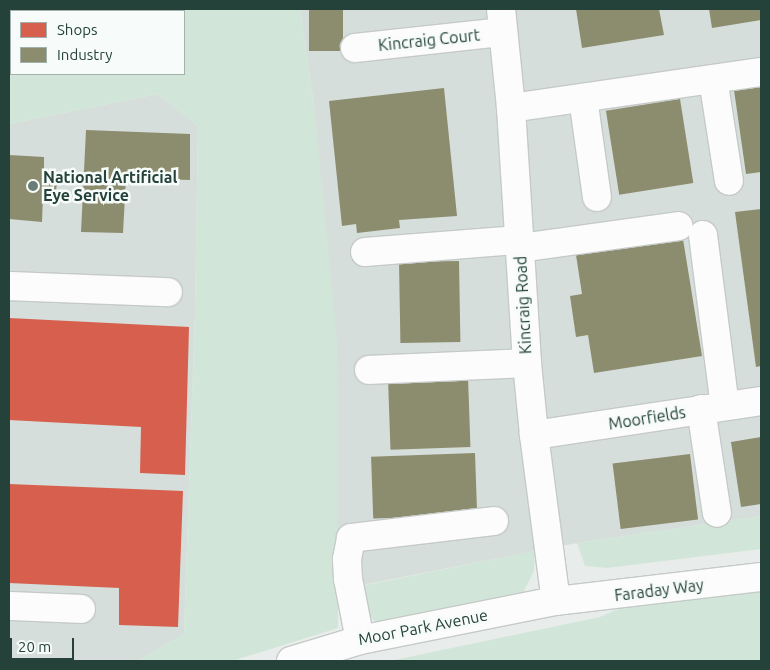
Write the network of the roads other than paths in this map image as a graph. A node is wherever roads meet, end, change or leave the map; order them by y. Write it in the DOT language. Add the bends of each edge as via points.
graph roads {
  1 [pos="502,20"];
  2 [pos="356,48"];
  3 [pos="761,72"];
  4 [pos="713,79"];
  5 [pos="583,98"];
  6 [pos="511,108"];
  7 [pos="729,181"];
  8 [pos="597,197"];
  9 [pos="678,226"];
  10 [pos="703,235"];
  11 [pos="520,244"];
  12 [pos="365,252"];
  13 [pos="9,286"];
  14 [pos="168,292"];
  15 [pos="526,362"];
  16 [pos="369,370"];
  17 [pos="761,401"];
  18 [pos="713,408"];
  19 [pos="534,435"];
  20 [pos="717,513"];
  21 [pos="494,521"];
  22 [pos="761,577"];
  23 [pos="556,601"];
  24 [pos="9,606"];
  25 [pos="81,609"];
  26 [pos="360,640"];
  27 [pos="292,661"];
  1 -- 2 [label="street, Kincraig Court"];
  1 -- 6 [label="street, Kincraig Road"];
  3 -- 4 [label="street"];
  4 -- 5 [label="street"];
  4 -- 7 [label="street"];
  5 -- 6 [label="street"];
  5 -- 8 [label="street"];
  6 -- 11 [label="street, Kincraig Road"];
  9 -- 11 [label="street"];
  10 -- 18 [label="street"];
  11 -- 12 [label="street"];
  11 -- 15 [label="street, Kincraig Road"];
  13 -- 14 [label="street"];
  15 -- 16 [label="street"];
  15 -- 19 [label="street, Kincraig Road"];
  17 -- 18 [label="street, Moorfields"];
  18 -- 19 [label="street, Moorfields"];
  18 -- 20 [label="street"];
  19 -- 23 [label="street, Kincraig Road"];
  21 -- 26 [label="street" via="351,538 348,579"];
  22 -- 23 [label="street, Faraday Way"];
  23 -- 26 [label="street, Moor Park Avenue"];
  24 -- 25 [label="street"];
  26 -- 27 [label="street, Moor Park Avenue"];
}
